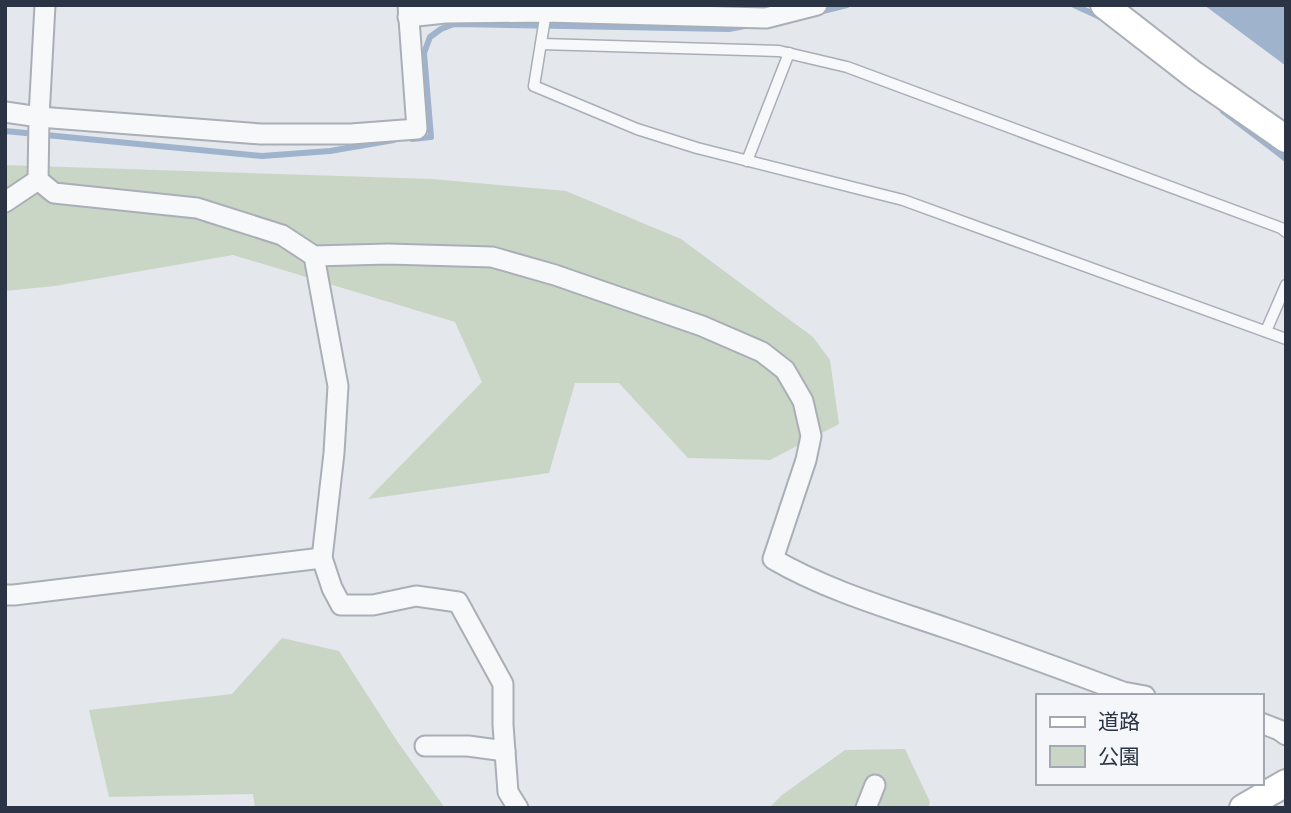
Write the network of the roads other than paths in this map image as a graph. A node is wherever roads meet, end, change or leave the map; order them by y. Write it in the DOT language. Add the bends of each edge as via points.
graph roads {
  1 [pos="44,5"];
  2 [pos="817,5"];
  3 [pos="1104,5"];
  4 [pos="408,11"];
  5 [pos="546,12"];
  6 [pos="541,44"];
  7 [pos="789,53"];
  8 [pos="5,112"];
  9 [pos="39,117"];
  10 [pos="1286,139"];
  11 [pos="747,160"];
  12 [pos="38,180"];
  13 [pos="5,202"];
  14 [pos="1286,232"];
  15 [pos="314,256"];
  16 [pos="1286,285"];
  17 [pos="1266,331"];
  18 [pos="1286,339"];
  19 [pos="322,558"];
  20 [pos="5,595"];
  21 [pos="1134,694"];
  22 [pos="1263,724"];
  23 [pos="1286,735"];
  24 [pos="425,746"];
  25 [pos="505,751"];
  26 [pos="1286,783"];
  27 [pos="875,785"];
  28 [pos="518,808"];
  29 [pos="866,808"];
  30 [pos="1243,808"];
  1 -- 9 [label="street"];
  2 -- 5 [label="street" via="766,18"];
  3 -- 10 [label="street"];
  4 -- 5 [label="street"];
  4 -- 9 [label="street" via="417,129 261,134"];
  5 -- 6 [label="lane"];
  6 -- 7 [label="lane"];
  6 -- 11 [label="lane" via="534,86 637,129"];
  7 -- 11 [label="lane"];
  7 -- 14 [label="lane" via="847,67"];
  8 -- 9 [label="street"];
  9 -- 12 [label="street"];
  11 -- 17 [label="lane" via="903,200"];
  12 -- 13 [label="street"];
  12 -- 15 [label="street" via="54,193 197,208 282,234"];
  15 -- 19 [label="street" via="338,386"];
  15 -- 21 [label="street" via="492,257 702,326 762,352 785,370 803,401 811,436 773,559 867,601"];
  16 -- 17 [label="lane"];
  17 -- 18 [label="lane"];
  19 -- 20 [label="street"];
  19 -- 25 [label="street" via="341,605 373,605 416,596 458,602 503,684"];
  22 -- 23 [label="street"];
  24 -- 25 [label="street"];
  25 -- 28 [label="street" via="508,792"];
  26 -- 30 [label="street"];
  27 -- 29 [label="street"];
}
